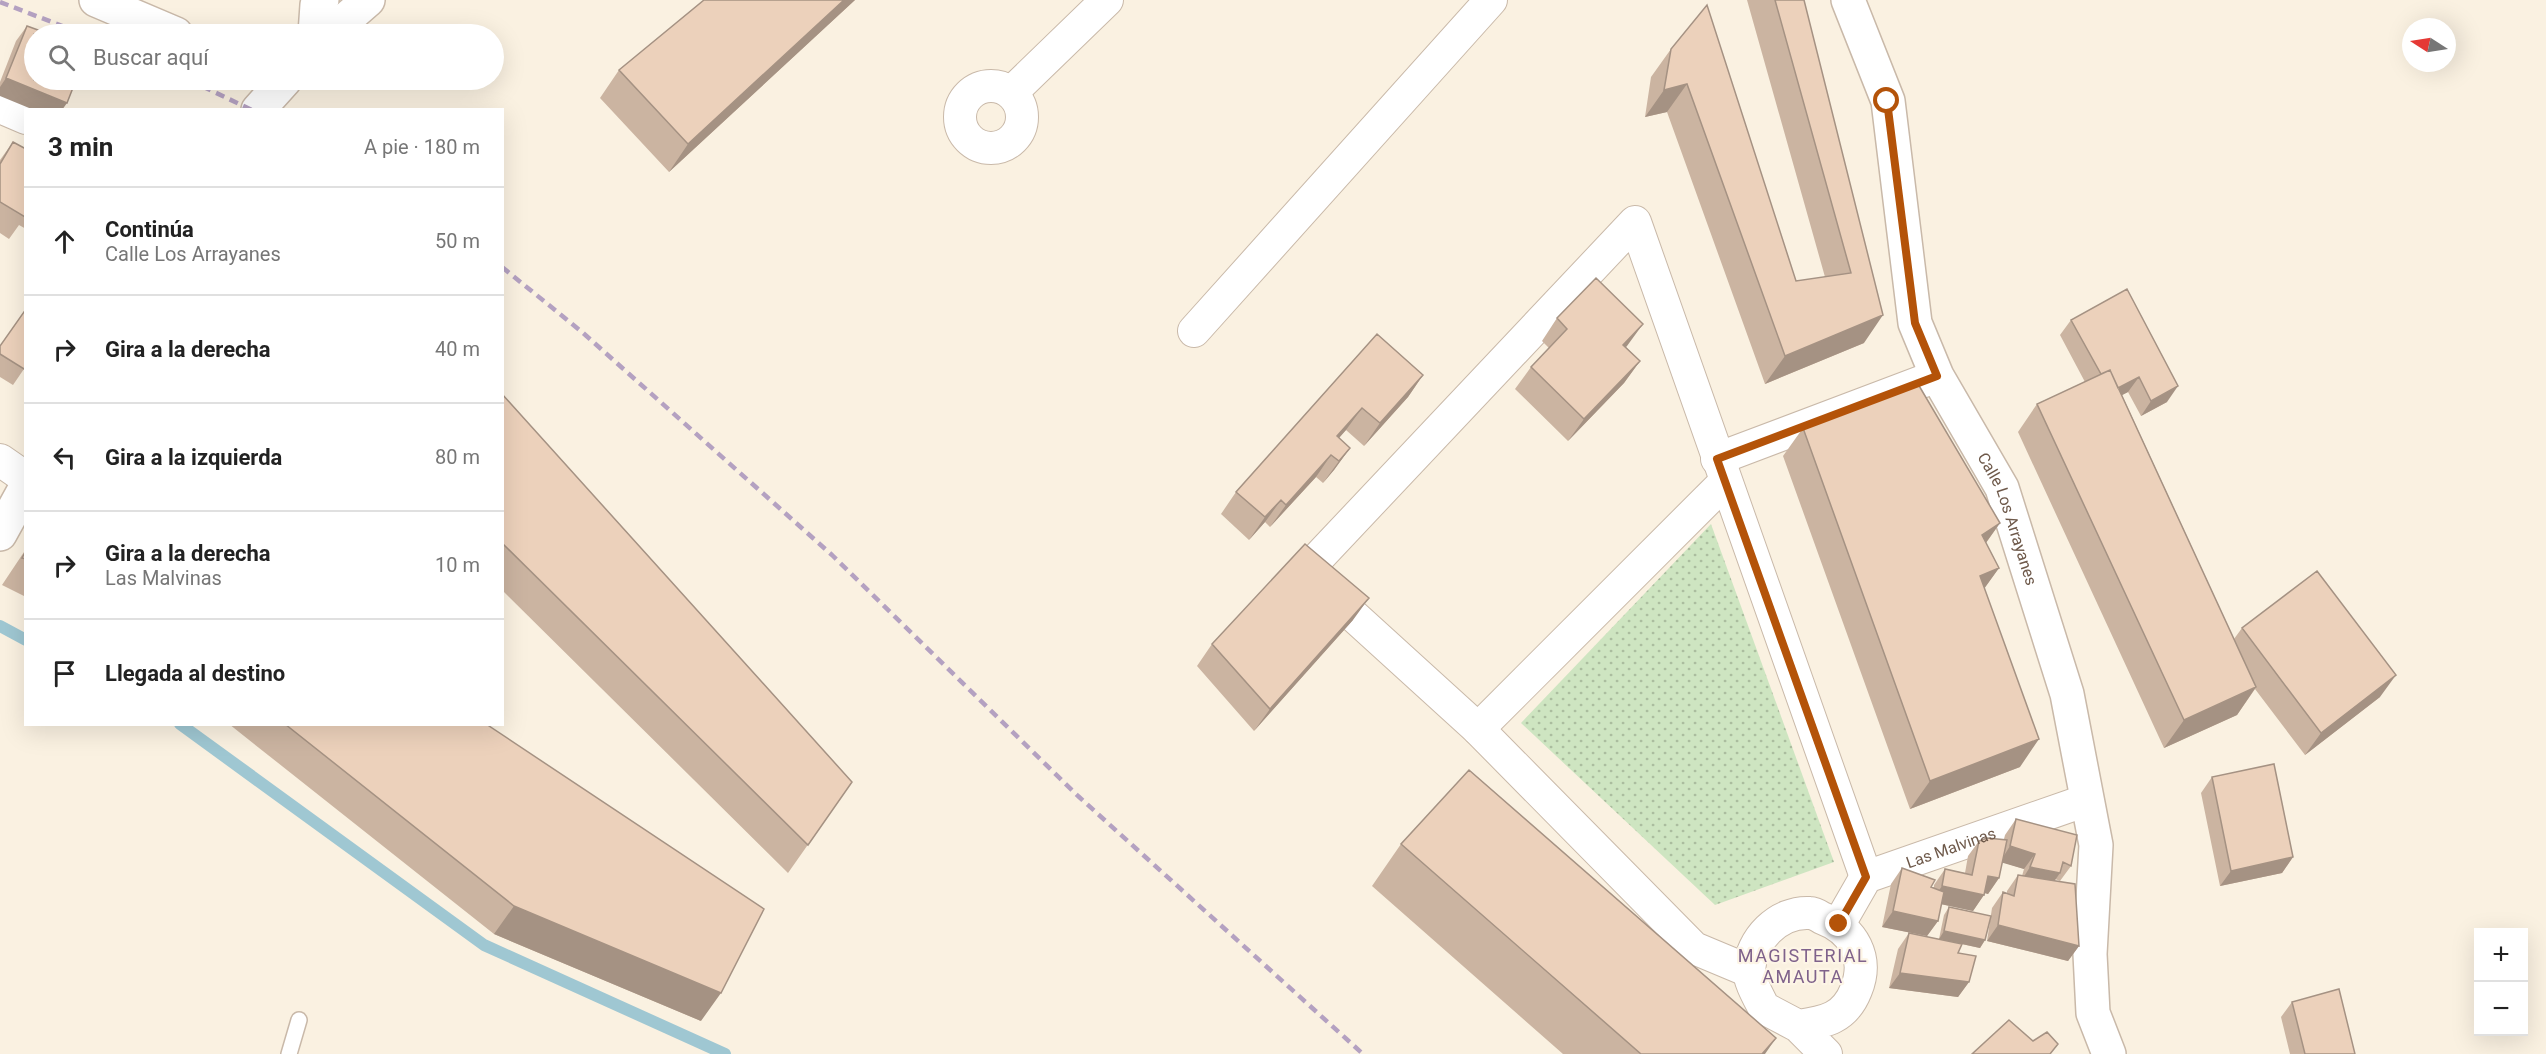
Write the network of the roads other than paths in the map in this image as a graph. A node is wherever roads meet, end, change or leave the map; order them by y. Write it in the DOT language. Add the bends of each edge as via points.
graph roads {
  1 [pos="96,0"];
  2 [pos="322,0"];
  3 [pos="368,0"];
  4 [pos="1107,0"];
  5 [pos="1491,0"];
  6 [pos="1848,0"];
  7 [pos="152,24"];
  8 [pos="316,24"];
  9 [pos="340,24"];
  10 [pos="276,90"];
  11 [pos="1012,93"];
  12 [pos="0,107"];
  13 [pos="260,108"];
  14 [pos="24,117"];
  15 [pos="1194,331"];
  16 [pos="1937,376"];
  17 [pos="0,460"];
  18 [pos="1721,470"];
  19 [pos="24,477"];
  20 [pos="24,491"];
  21 [pos="0,534"];
  22 [pos="1478,729"];
  23 [pos="2087,800"];
  24 [pos="1866,877"];
  25 [pos="1839,924"];
  26 [pos="1749,971"];
  27 [pos="299,1020"];
  28 [pos="1798,1026"];
  29 [pos="288,1054"];
  30 [pos="1826,1054"];
  31 [pos="2109,1054"];
  1 -- 7 [label="street"];
  2 -- 8 [label="street" via="317,5"];
  3 -- 9 [label="street"];
  4 -- 11 [label="street"];
  5 -- 15 [label="street"];
  6 -- 16 [label="street, Calle Los Arrayanes" via="1887,101 1915,323"];
  10 -- 13 [label="street"];
  12 -- 14 [label="street"];
  16 -- 18 [label="street"];
  16 -- 23 [label="street, Calle Los Arrayanes" via="2002,488 2067,694"];
  17 -- 19 [label="street"];
  18 -- 22 [label="street"];
  18 -- 22 [label="street" via="1635,222 1317,559 1312,578"];
  18 -- 24 [label="street"];
  20 -- 21 [label="street"];
  22 -- 26 [label="street" via="1694,948"];
  23 -- 24 [label="street, Las Malvinas"];
  23 -- 31 [label="street, Calle Los Arrayanes" via="2096,845 2090,954 2093,1013"];
  24 -- 25 [label="street"];
  25 -- 26 [label="street" via="1810,913 1779,920 1757,941"];
  25 -- 28 [label="street" via="1857,947 1862,976 1851,1004 1828,1022"];
  26 -- 28 [label="street" via="1764,1008"];
  27 -- 29 [label="lane"];
  28 -- 30 [label="street"];
}
